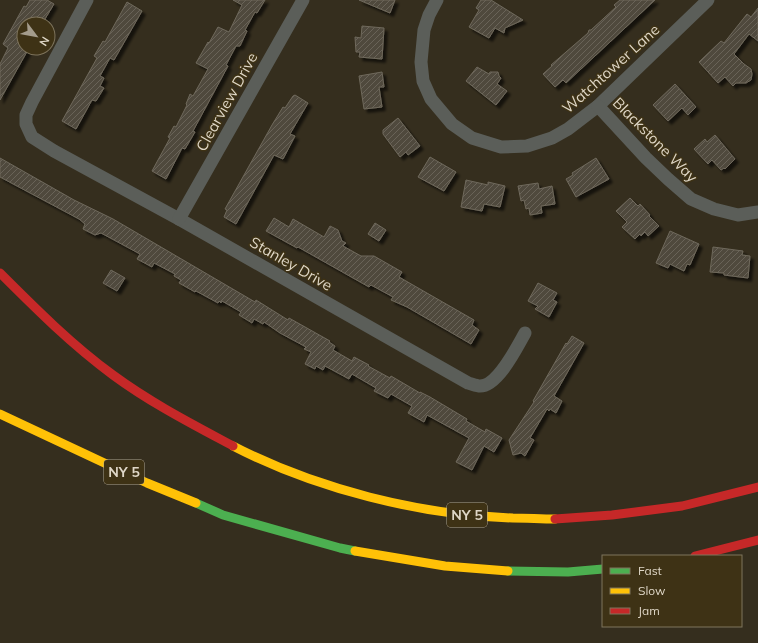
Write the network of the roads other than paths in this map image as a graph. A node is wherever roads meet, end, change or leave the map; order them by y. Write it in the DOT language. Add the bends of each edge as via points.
graph roads {
  1 [pos="87,0"];
  2 [pos="303,0"];
  3 [pos="437,0"];
  4 [pos="708,0"];
  5 [pos="598,106"];
  6 [pos="758,212"];
  7 [pos="179,220"];
  8 [pos="0,273"];
  9 [pos="525,334"];
  10 [pos="0,414"];
  11 [pos="758,487"];
  12 [pos="758,540"];
  13 [pos="699,555"];
  14 [pos="602,569"];
  1 -- 7 [label="street, Stanley Drive" via="26,115 28,130 32,137 54,151"];
  2 -- 7 [label="street, Clearview Drive"];
  3 -- 5 [label="street, Watchtower Lane" via="424,30 421,62 423,81 431,99 452,124 472,138 501,147 526,146 552,138"];
  4 -- 5 [label="street, Watchtower Lane"];
  5 -- 6 [label="street, Blackstone Way" via="646,158 692,199 714,209 738,215"];
  7 -- 9 [label="street, Stanley Drive" via="468,383 481,386 491,383"];
  8 -- 11 [label="highway, NY 5" via="53,326 113,375 176,416 239,449 307,479 400,505 481,517 548,519 612,516 682,506"];
  10 -- 14 [label="highway, NY 5" via="147,483 223,515 340,548 445,566 520,572"];
  12 -- 13 [label="highway"];
}
